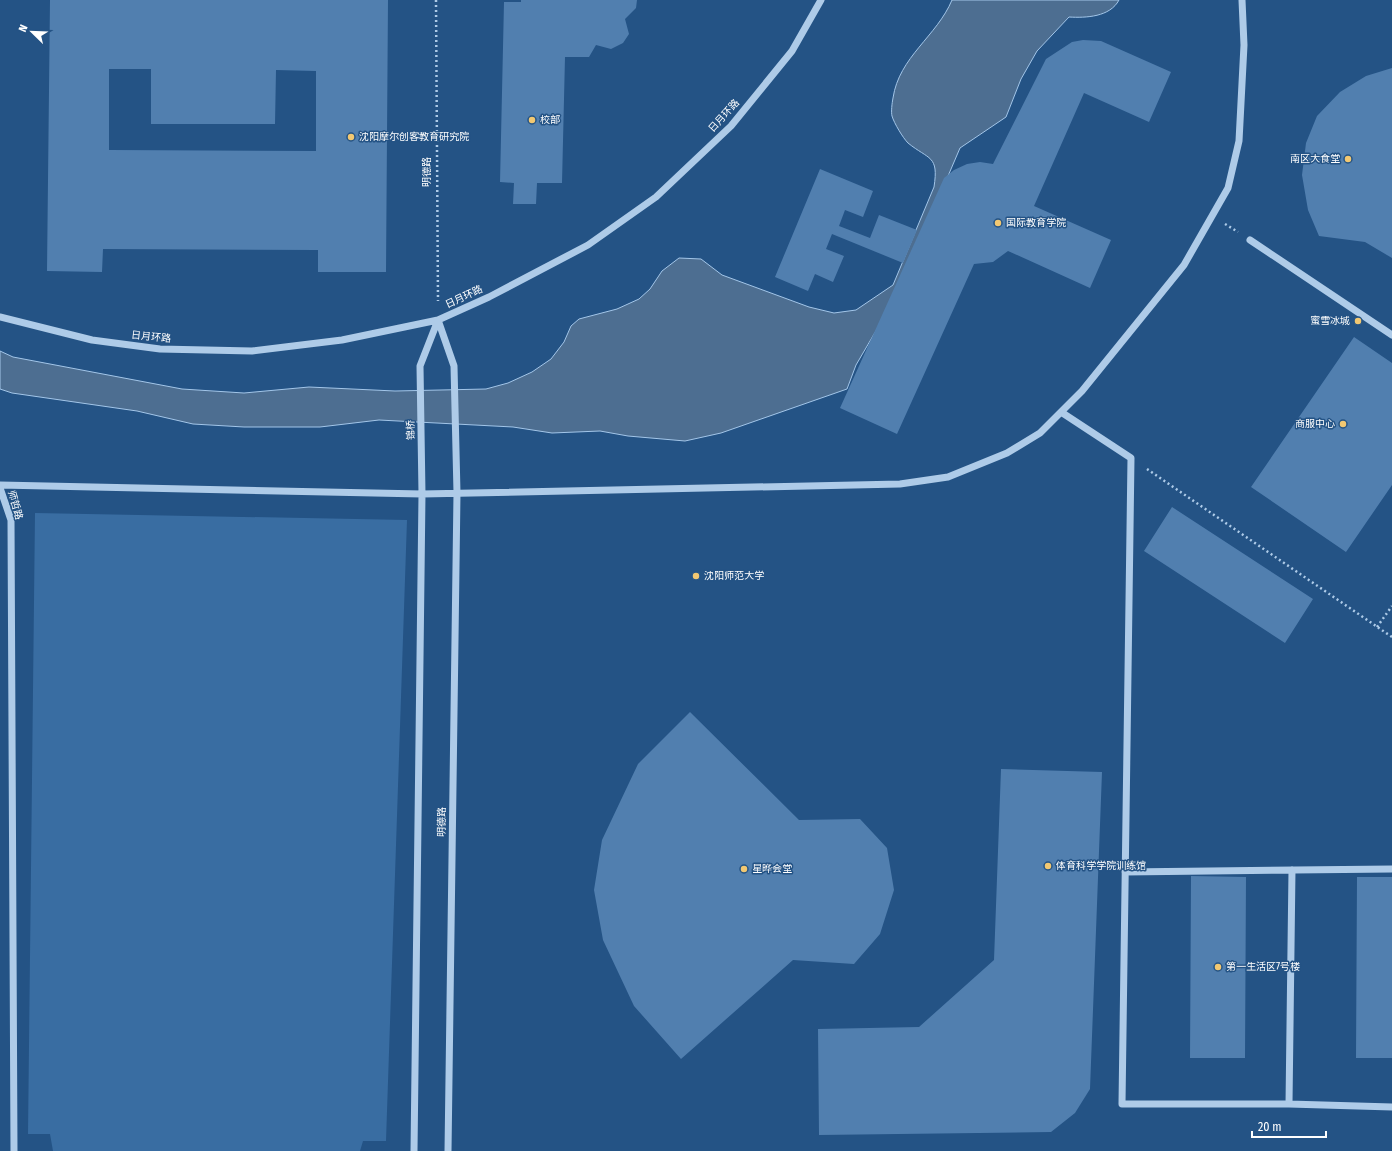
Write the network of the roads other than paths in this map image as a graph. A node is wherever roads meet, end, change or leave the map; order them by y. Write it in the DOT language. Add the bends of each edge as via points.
graph roads {
  1 [pos="822,0"];
  2 [pos="1242,0"];
  3 [pos="1250,240"];
  4 [pos="0,317"];
  5 [pos="438,320"];
  6 [pos="1392,335"];
  7 [pos="1061,412"];
  8 [pos="0,484"];
  9 [pos="0,488"];
  10 [pos="422,494"];
  11 [pos="457,494"];
  12 [pos="1392,869"];
  13 [pos="1292,870"];
  14 [pos="1126,872"];
  15 [pos="1288,1104"];
  16 [pos="1392,1107"];
  17 [pos="14,1151"];
  18 [pos="414,1151"];
  19 [pos="448,1151"];
  1 -- 5 [label="street, 日月环路" via="792,51 731,126 656,197 588,245 489,297"];
  2 -- 7 [label="street" via="1244,44 1239,141 1228,188 1184,265 1082,391"];
  3 -- 6 [label="street"];
  4 -- 5 [label="street, 日月环路" via="92,340 160,349 252,351 342,340"];
  5 -- 10 [label="street, 锦桥" via="420,366"];
  5 -- 11 [label="street" via="454,366"];
  7 -- 11 [label="street" via="1040,433 1007,453 948,477 900,484"];
  7 -- 14 [label="street" via="1131,458"];
  8 -- 10 [label="street"];
  9 -- 17 [label="street, 师哲路" via="11,520"];
  10 -- 11 [label="street"];
  10 -- 18 [label="street"];
  11 -- 19 [label="street, 明德路"];
  12 -- 13 [label="street"];
  13 -- 14 [label="street"];
  13 -- 15 [label="street"];
  14 -- 15 [label="street" via="1122,1104"];
  15 -- 16 [label="street"];
}
